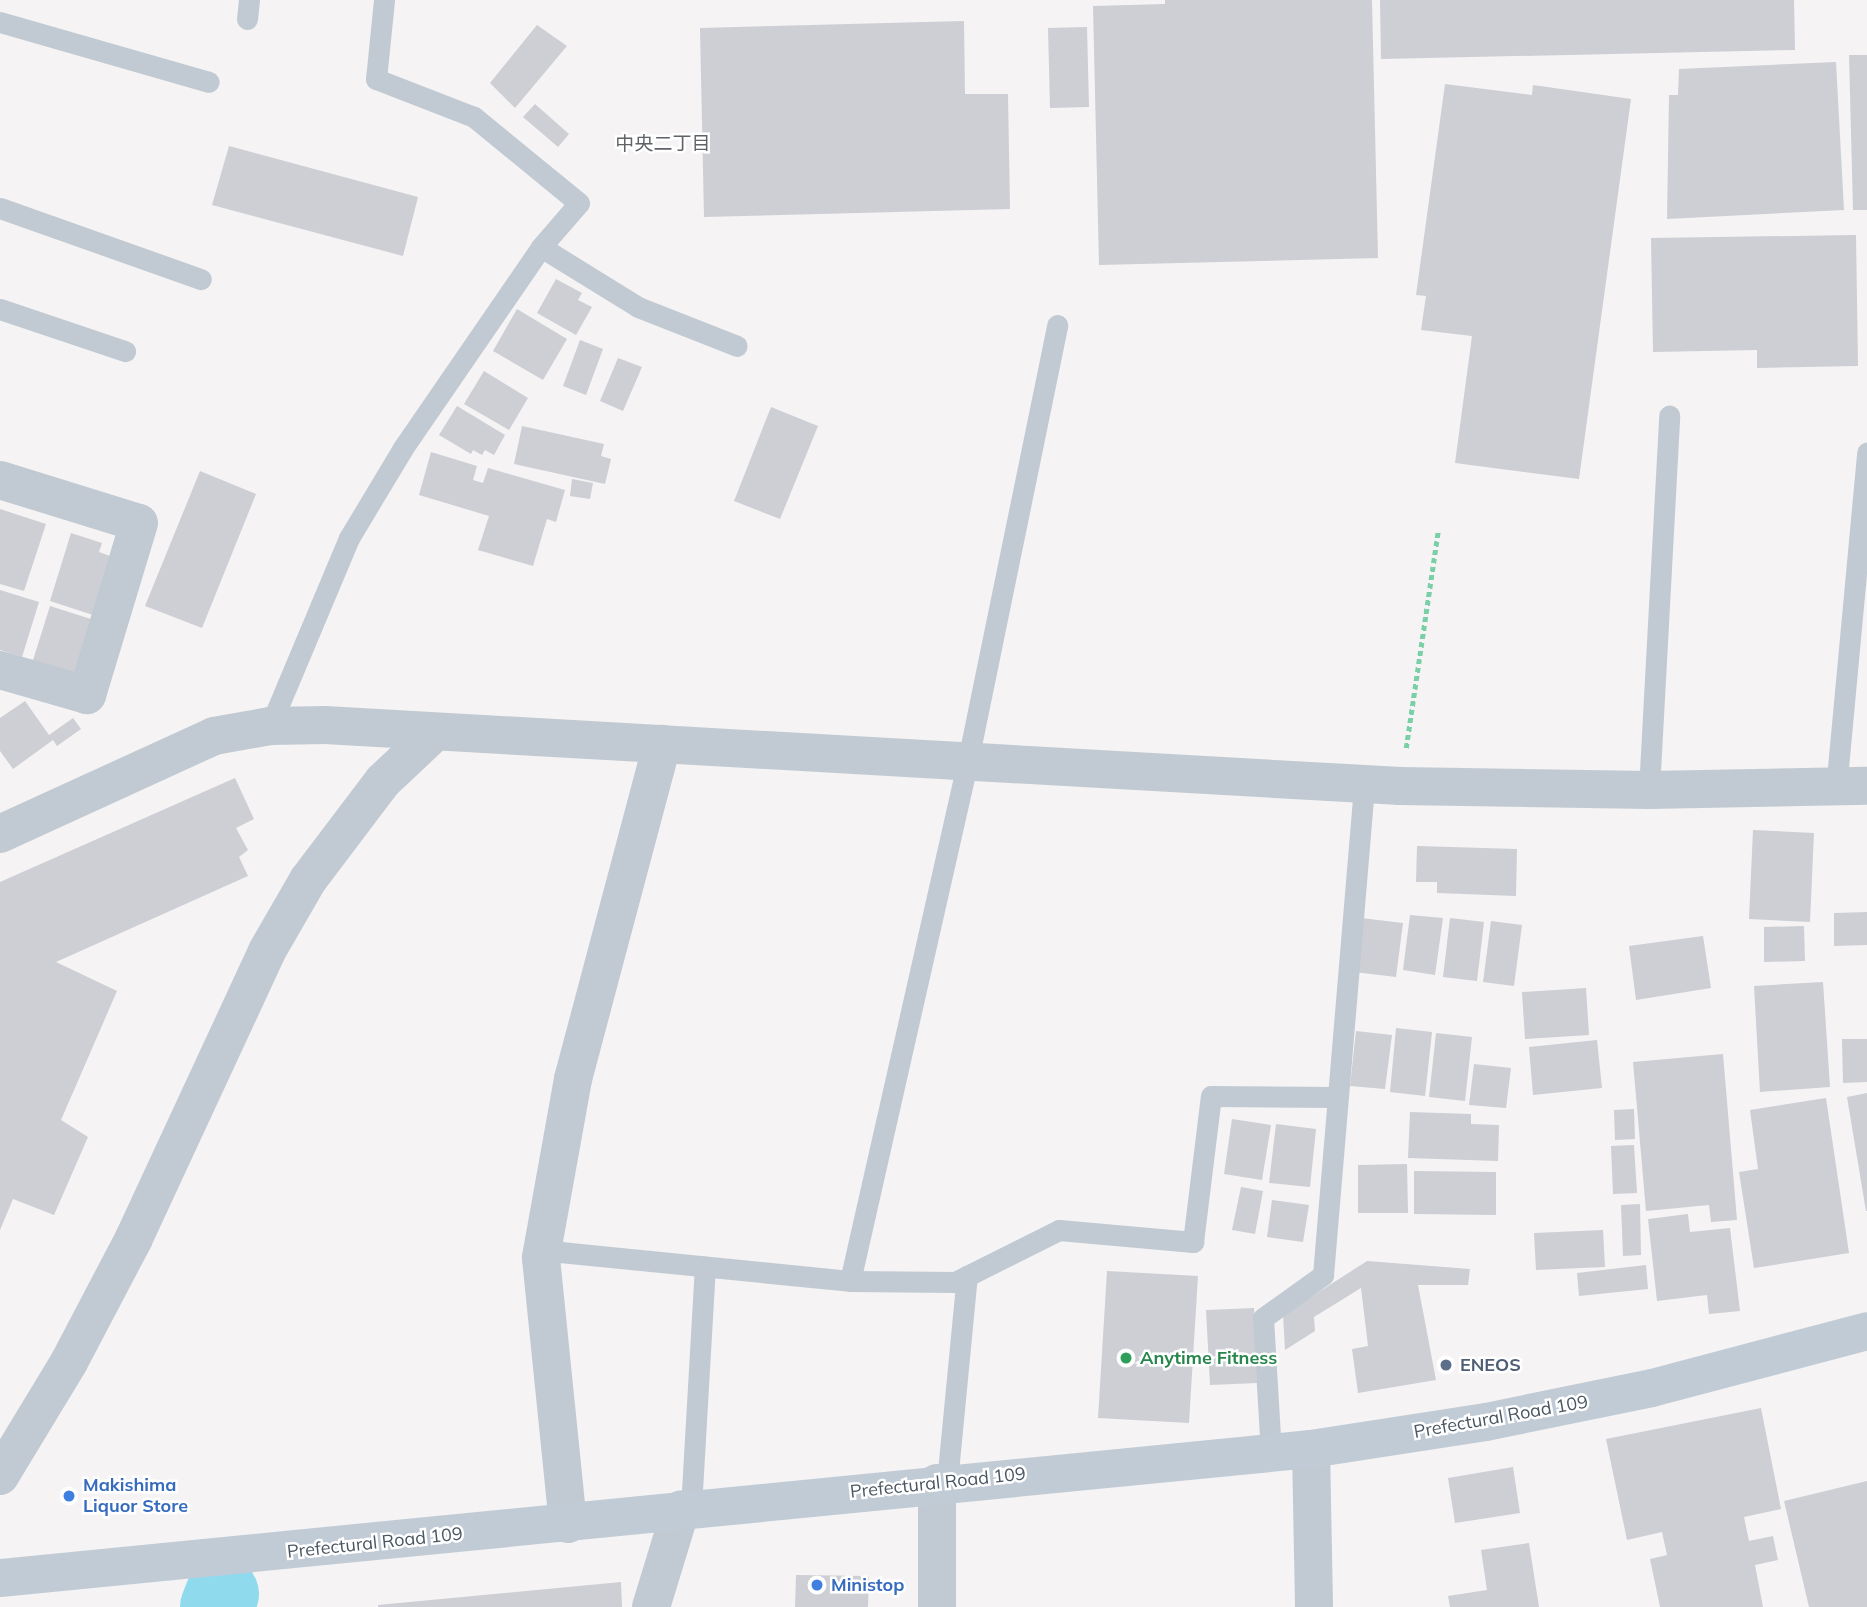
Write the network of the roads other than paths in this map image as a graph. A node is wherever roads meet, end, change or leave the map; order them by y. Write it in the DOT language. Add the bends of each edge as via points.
graph roads {
  1 [pos="384,0"];
  2 [pos="0,22"];
  3 [pos="209,82"];
  4 [pos="0,208"];
  5 [pos="541,247"];
  6 [pos="201,279"];
  7 [pos="0,309"];
  8 [pos="1057,325"];
  9 [pos="737,346"];
  10 [pos="125,351"];
  11 [pos="1670,416"];
  12 [pos="1867,452"];
  13 [pos="0,480"];
  14 [pos="0,670"];
  15 [pos="270,726"];
  16 [pos="434,733"];
  17 [pos="662,744"];
  18 [pos="968,760"];
  19 [pos="1382,784"];
  20 [pos="1852,788"];
  21 [pos="1648,790"];
  22 [pos="0,834"];
  23 [pos="1337,1097"];
  24 [pos="541,1256"];
  25 [pos="705,1266"];
  26 [pos="967,1276"];
  27 [pos="850,1280"];
  28 [pos="1867,1331"];
  29 [pos="1311,1449"];
  30 [pos="1271,1453"];
  31 [pos="0,1476"];
  32 [pos="942,1482"];
  33 [pos="686,1508"];
  34 [pos="568,1524"];
  35 [pos="0,1578"];
  36 [pos="651,1607"];
  37 [pos="937,1607"];
  38 [pos="1314,1607"];
  1 -- 5 [label="lane" via="376,79 474,117 579,203"];
  2 -- 3 [label="lane"];
  4 -- 6 [label="lane"];
  5 -- 9 [label="lane" via="638,307"];
  5 -- 15 [label="lane" via="403,448 349,538"];
  7 -- 10 [label="lane"];
  8 -- 18 [label="lane"];
  11 -- 21 [label="lane"];
  12 -- 20 [label="lane"];
  13 -- 14 [label="street" via="139,523 88,695"];
  15 -- 16 [label="street"];
  15 -- 22 [label="street" via="214,736"];
  16 -- 17 [label="street"];
  16 -- 31 [label="street" via="383,780 307,880 267,951 134,1238 69,1362"];
  17 -- 18 [label="street"];
  17 -- 24 [label="street" via="573,1079"];
  18 -- 19 [label="street"];
  18 -- 27 [label="lane"];
  19 -- 21 [label="street"];
  19 -- 23 [label="lane"];
  20 -- 21 [label="street"];
  23 -- 26 [label="lane" via="1211,1096 1193,1242 1059,1230"];
  23 -- 30 [label="lane" via="1323,1275 1263,1318"];
  24 -- 25 [label="lane" via="560,1252"];
  24 -- 34 [label="street"];
  25 -- 27 [label="lane"];
  25 -- 33 [label="lane"];
  26 -- 27 [label="lane" via="955,1282"];
  26 -- 32 [label="lane"];
  28 -- 29 [label="main road, Prefectural Road 109" via="1652,1388 1486,1422"];
  29 -- 30 [label="main road, Prefectural Road 109"];
  29 -- 38 [label="street"];
  30 -- 32 [label="main road, Prefectural Road 109"];
  32 -- 33 [label="main road, Prefectural Road 109"];
  32 -- 37 [label="street"];
  33 -- 34 [label="main road, Prefectural Road 109"];
  33 -- 36 [label="street"];
  34 -- 35 [label="main road, Prefectural Road 109"];
}
